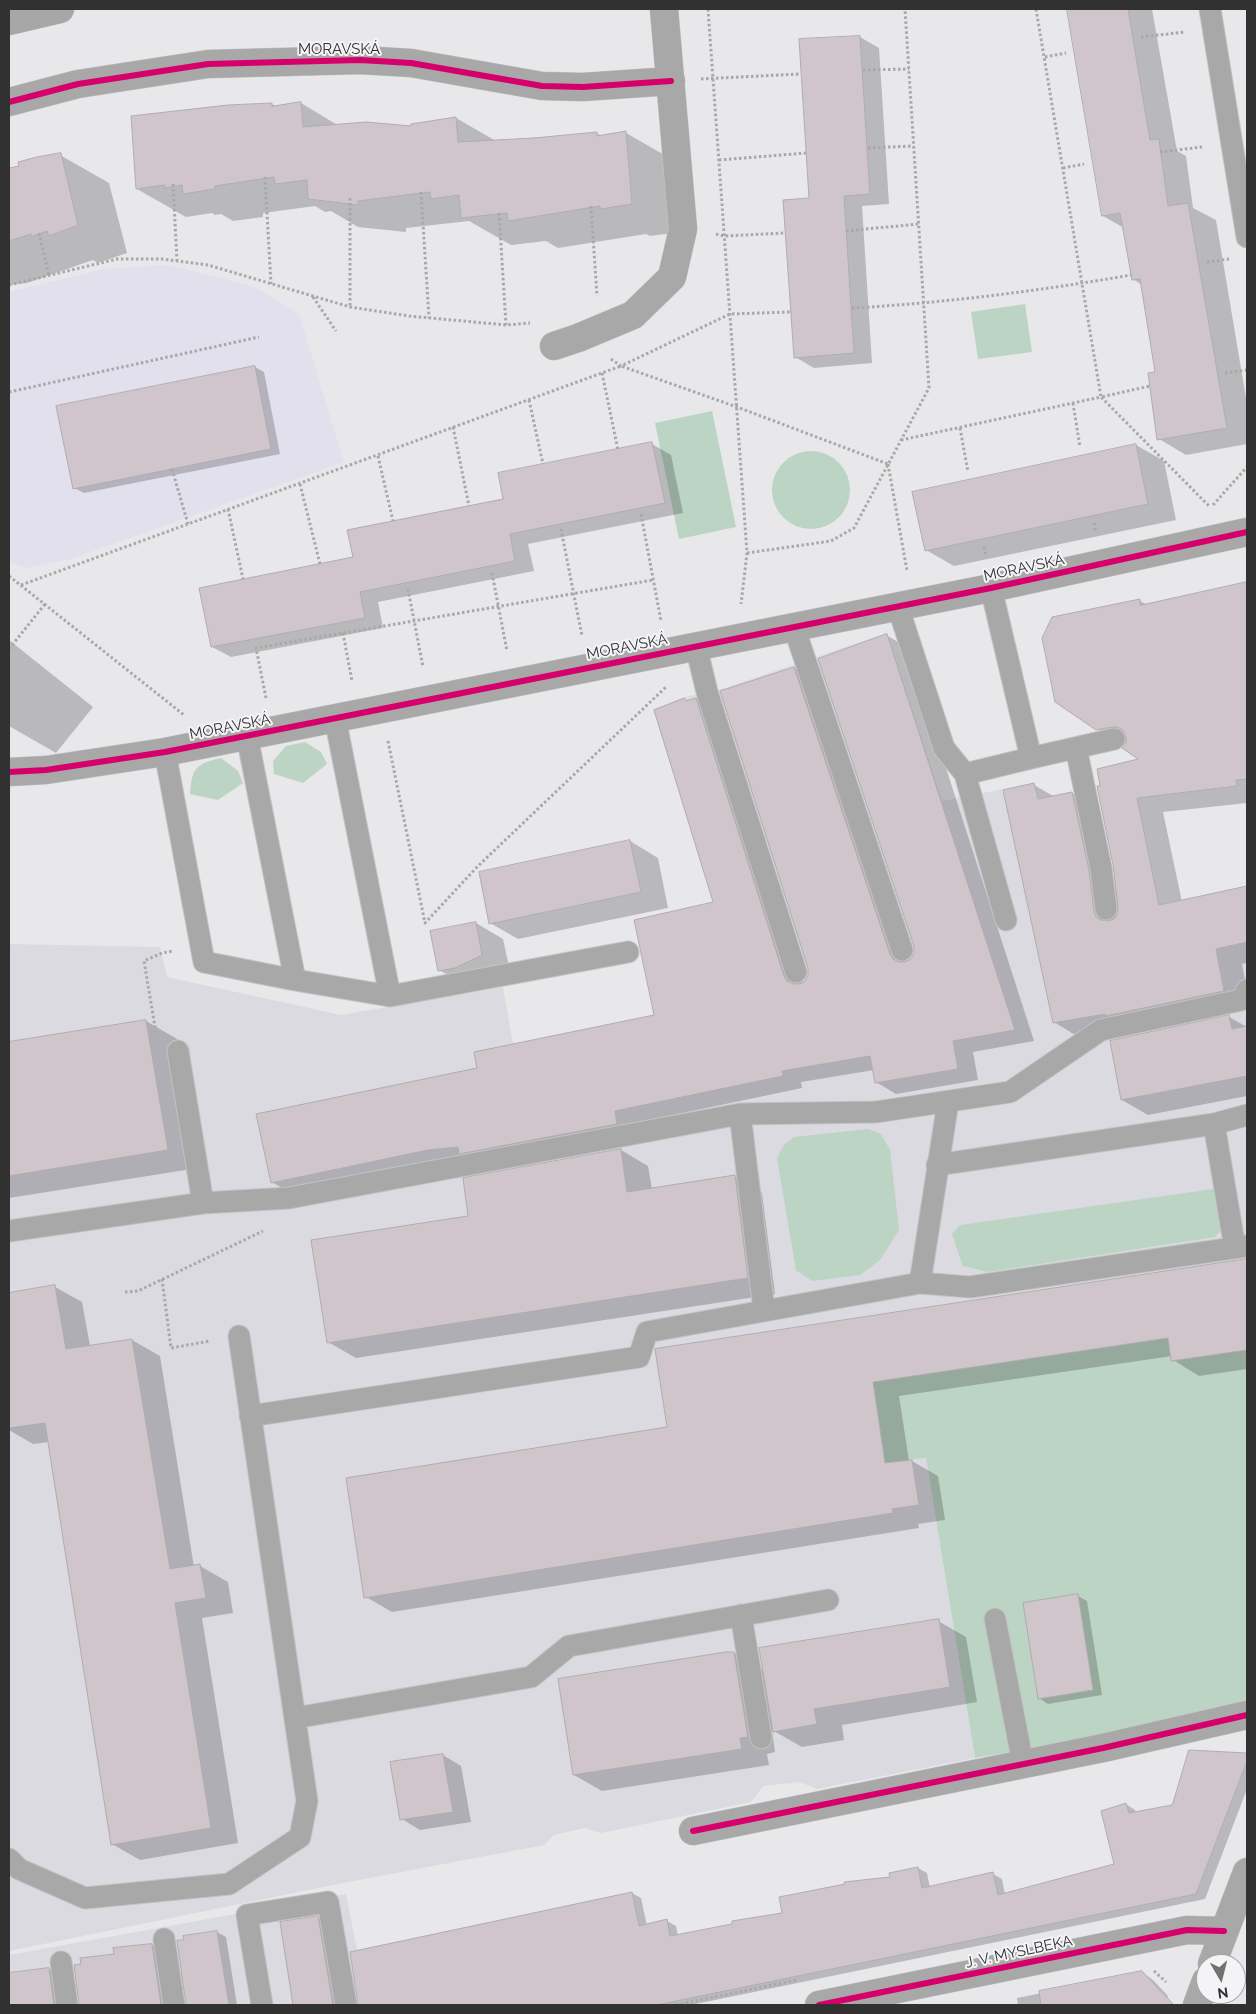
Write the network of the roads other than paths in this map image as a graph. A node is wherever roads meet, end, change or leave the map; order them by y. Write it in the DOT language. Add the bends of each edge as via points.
graph roads {
  1 [pos="664,9"];
  2 [pos="1210,9"];
  3 [pos="47,10"];
  4 [pos="9,21"];
  5 [pos="671,81"];
  6 [pos="9,102"];
  7 [pos="1247,237"];
  8 [pos="554,346"];
  9 [pos="1247,532"];
  10 [pos="991,588"];
  11 [pos="898,607"];
  12 [pos="794,626"];
  13 [pos="696,646"];
  14 [pos="335,718"];
  15 [pos="247,736"];
  16 [pos="1114,739"];
  17 [pos="1076,748"];
  18 [pos="165,752"];
  19 [pos="1031,758"];
  20 [pos="9,772"];
  21 [pos="965,774"];
  22 [pos="1106,909"];
  23 [pos="1006,920"];
  24 [pos="902,950"];
  25 [pos="628,952"];
  26 [pos="796,972"];
  27 [pos="295,980"];
  28 [pos="1247,990"];
  29 [pos="390,996"];
  30 [pos="178,1051"];
  31 [pos="948,1102"];
  32 [pos="740,1114"];
  33 [pos="1247,1115"];
  34 [pos="1214,1124"];
  35 [pos="937,1165"];
  36 [pos="203,1203"];
  37 [pos="9,1231"];
  38 [pos="1241,1247"];
  39 [pos="920,1283"];
  40 [pos="764,1310"];
  41 [pos="238,1336"];
  42 [pos="250,1416"];
  43 [pos="828,1600"];
  44 [pos="741,1616"];
  45 [pos="995,1619"];
  46 [pos="1247,1715"];
  47 [pos="295,1718"];
  48 [pos="761,1738"];
  49 [pos="1023,1764"];
  50 [pos="694,1831"];
  51 [pos="9,1859"];
  52 [pos="1247,1872"];
  53 [pos="1224,1931"];
  54 [pos="164,1939"];
  55 [pos="1216,1954"];
  56 [pos="61,1962"];
  57 [pos="67,2005"];
  58 [pos="174,2005"];
  59 [pos="262,2005"];
  60 [pos="346,2005"];
  61 [pos="819,2005"];
  1 -- 5 [label="street"];
  2 -- 7 [label="lane"];
  3 -- 4 [label="street"];
  5 -- 6 [label="street, MORAVSKÁ" via="583,87 542,86 411,63 360,60 208,64 78,84"];
  5 -- 8 [label="street" via="683,229 672,277 633,315"];
  9 -- 10 [label="street, MORAVSKÁ"];
  10 -- 11 [label="street, MORAVSKÁ"];
  10 -- 19 [label="lane"];
  11 -- 12 [label="street, MORAVSKÁ"];
  11 -- 21 [label="lane" via="944,748"];
  12 -- 13 [label="street, MORAVSKÁ"];
  12 -- 24 [label="lane"];
  13 -- 14 [label="street, MORAVSKÁ"];
  13 -- 26 [label="lane" via="710,701"];
  14 -- 15 [label="street, MORAVSKÁ"];
  14 -- 29 [label="lane"];
  15 -- 18 [label="street, MORAVSKÁ"];
  15 -- 27 [label="lane"];
  16 -- 17 [label="lane"];
  17 -- 19 [label="lane"];
  17 -- 22 [label="lane" via="1101,868"];
  18 -- 20 [label="street, MORAVSKÁ" via="46,770"];
  18 -- 27 [label="lane" via="204,962"];
  19 -- 21 [label="lane"];
  21 -- 23 [label="lane"];
  25 -- 29 [label="lane"];
  27 -- 29 [label="lane"];
  28 -- 31 [label="lane" via="1241,1000 1101,1030 1010,1092"];
  30 -- 36 [label="lane"];
  31 -- 32 [label="lane" via="876,1112"];
  31 -- 35 [label="lane"];
  32 -- 36 [label="lane" via="289,1198"];
  32 -- 40 [label="lane"];
  33 -- 34 [label="lane"];
  34 -- 35 [label="lane"];
  34 -- 38 [label="lane"];
  35 -- 39 [label="lane"];
  36 -- 37 [label="lane"];
  38 -- 39 [label="lane" via="970,1287"];
  39 -- 40 [label="lane"];
  40 -- 42 [label="lane" via="647,1332 640,1357"];
  41 -- 42 [label="lane"];
  42 -- 47 [label="lane"];
  43 -- 44 [label="lane"];
  44 -- 47 [label="lane" via="569,1646 531,1677"];
  44 -- 48 [label="lane"];
  45 -- 49 [label="lane"];
  46 -- 49 [label="street"];
  47 -- 51 [label="lane" via="307,1801 300,1837 229,1884 85,1898 19,1869"];
  49 -- 50 [label="street"];
  52 -- 53 [label="street"];
  53 -- 55 [label="street"];
  53 -- 61 [label="street, J. V. MYSLBEKA" via="1187,1930"];
  54 -- 58 [label="lane"];
  56 -- 57 [label="lane"];
  59 -- 60 [label="lane" via="248,1916 328,1902"];
}
